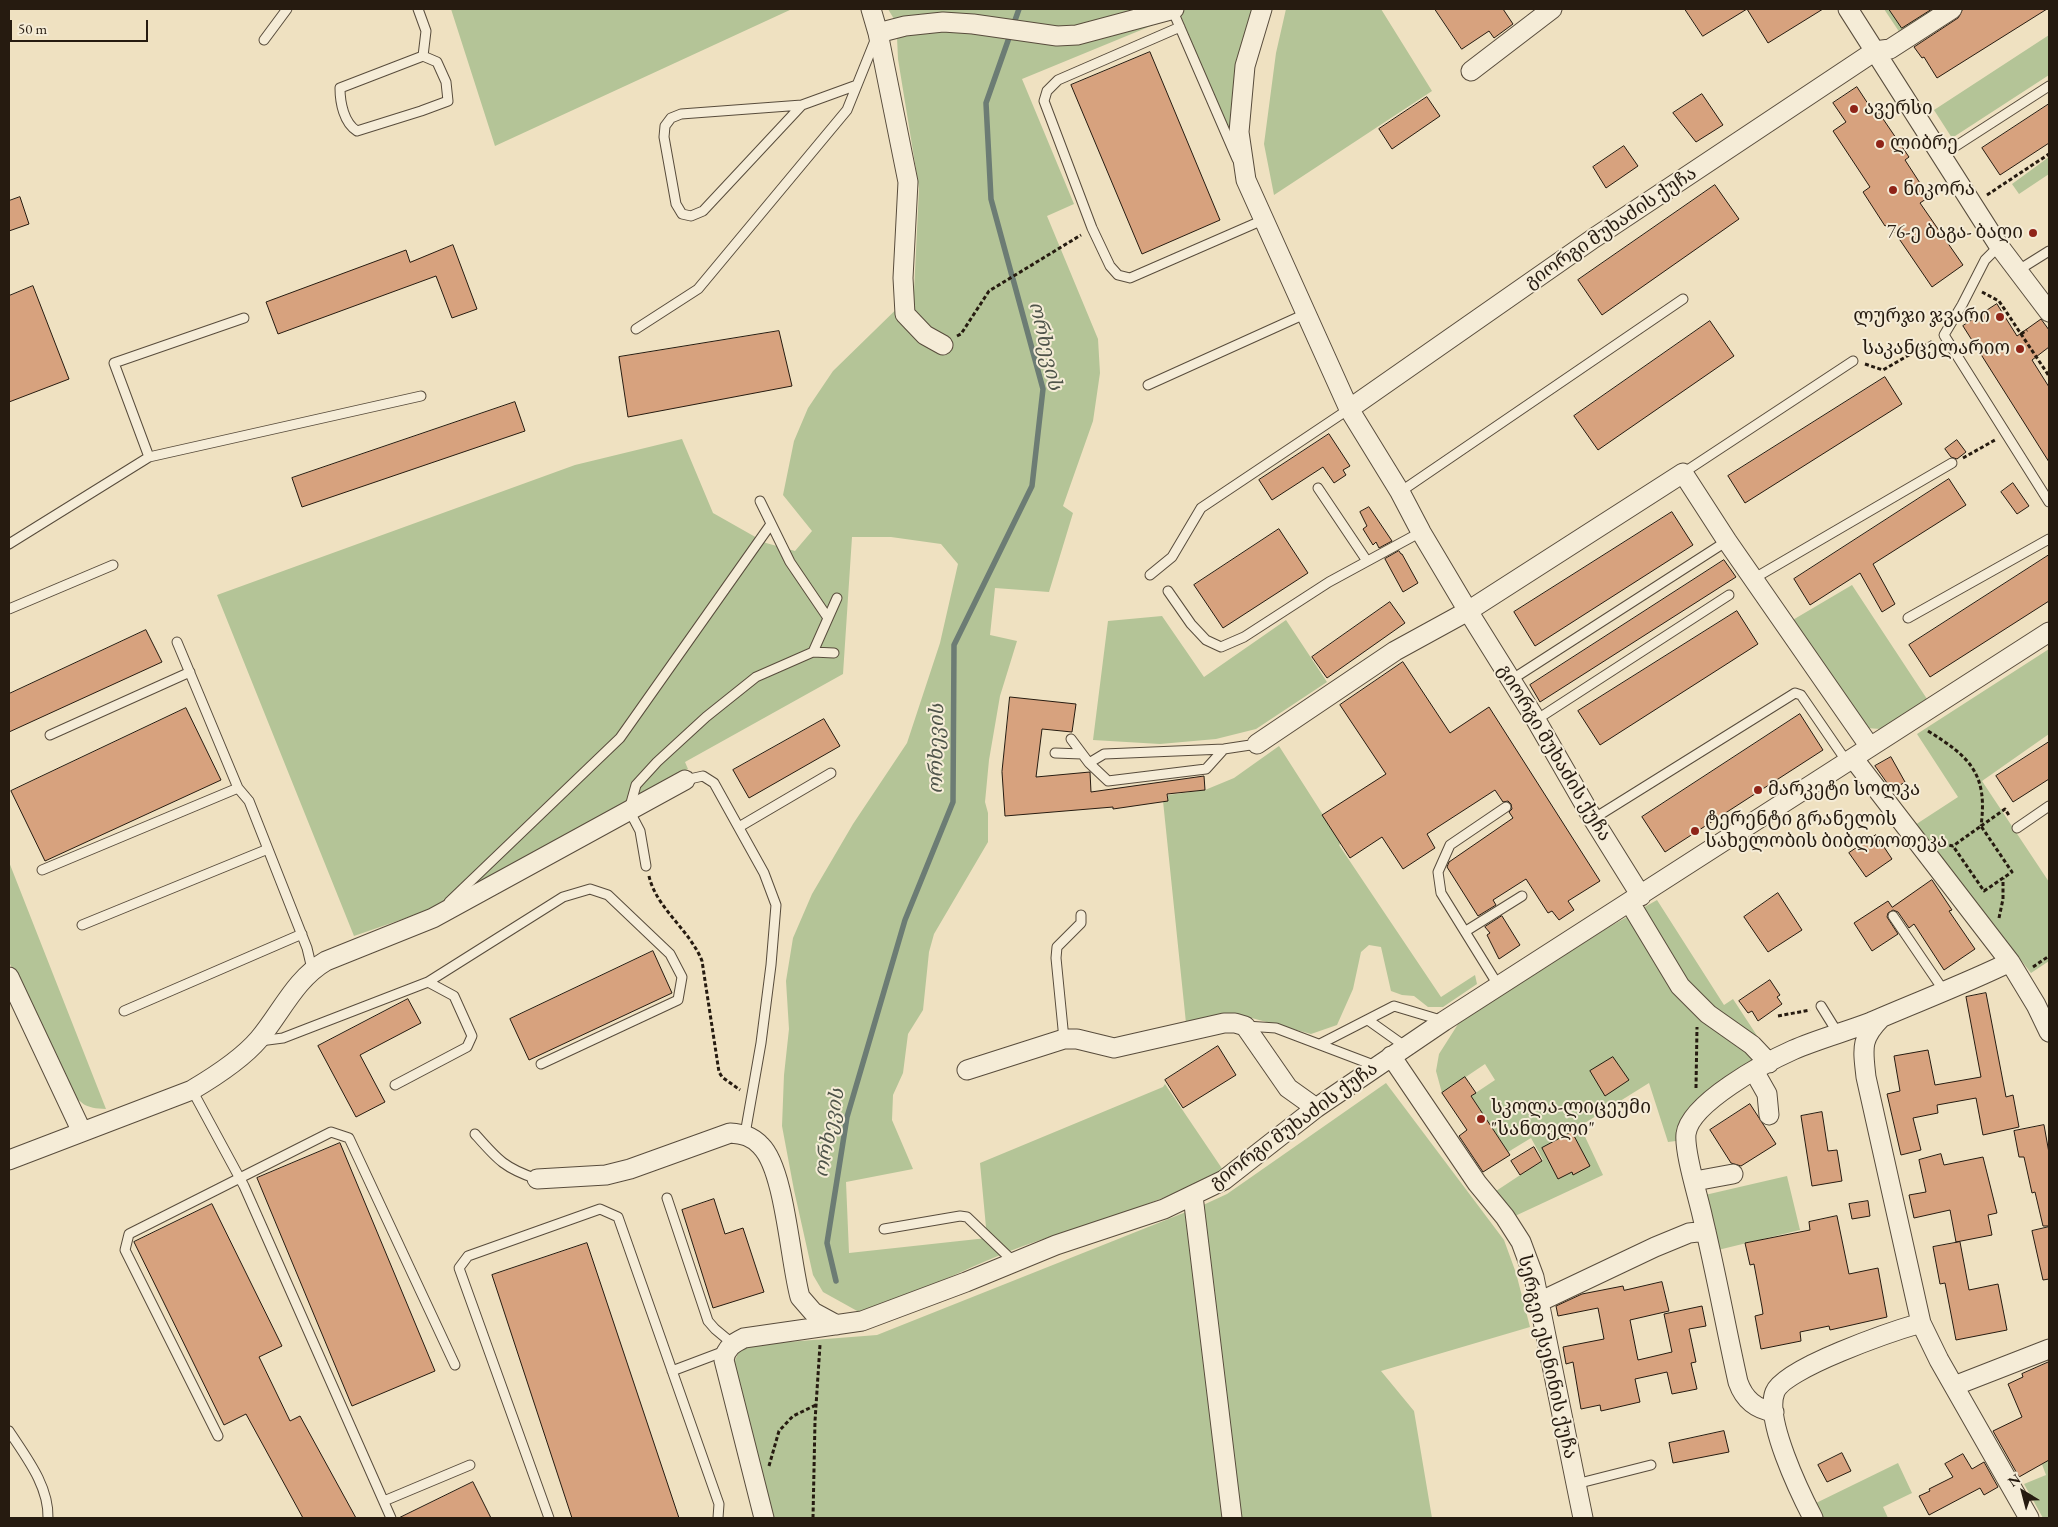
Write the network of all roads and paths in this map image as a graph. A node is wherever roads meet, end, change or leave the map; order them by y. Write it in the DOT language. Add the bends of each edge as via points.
graph roads {
  1 [pos="287,9"];
  2 [pos="418,9"];
  3 [pos="871,9"];
  4 [pos="1173,9"];
  5 [pos="1262,9"];
  6 [pos="1552,9"];
  7 [pos="1848,9"];
  8 [pos="1952,9"];
  9 [pos="1180,27"];
  10 [pos="878,33"];
  11 [pos="264,40"];
  12 [pos="1875,50"];
  13 [pos="422,56"];
  14 [pos="1471,71"];
  15 [pos="857,85"];
  16 [pos="2049,86"];
  17 [pos="802,105"];
  18 [pos="2049,154"];
  19 [pos="1942,155"];
  20 [pos="1246,180"];
  21 [pos="1973,204"];
  22 [pos="1263,220"];
  23 [pos="1092,228"];
  24 [pos="1999,246"];
  25 [pos="2049,251"];
  26 [pos="2017,271"];
  27 [pos="1972,287"];
  28 [pos="1683,299"];
  29 [pos="2049,312"];
  30 [pos="1305,314"];
  31 [pos="244,318"];
  32 [pos="636,329"];
  33 [pos="2027,330"];
  34 [pos="2021,334"];
  35 [pos="1944,335"];
  36 [pos="943,344"];
  37 [pos="1854,361"];
  38 [pos="2049,376"];
  39 [pos="1148,385"];
  40 [pos="421,396"];
  41 [pos="1349,409"];
  42 [pos="2006,433"];
  43 [pos="148,457"];
  44 [pos="1952,463"];
  45 [pos="1683,473"];
  46 [pos="1318,488"];
  47 [pos="1400,492"];
  48 [pos="760,502"];
  49 [pos="2049,502"];
  50 [pos="771,524"];
  51 [pos="1421,532"];
  52 [pos="2049,539"];
  53 [pos="1727,541"];
  54 [pos="9,544"];
  55 [pos="1367,561"];
  56 [pos="113,565"];
  57 [pos="1150,575"];
  58 [pos="1753,579"];
  59 [pos="1168,591"];
  60 [pos="1729,595"];
  61 [pos="837,598"];
  62 [pos="9,610"];
  63 [pos="1468,611"];
  64 [pos="828,618"];
  65 [pos="1908,618"];
  66 [pos="2049,632"];
  67 [pos="177,642"];
  68 [pos="813,652"];
  69 [pos="834,653"];
  70 [pos="190,672"];
  71 [pos="1511,680"];
  72 [pos="1536,720"];
  73 [pos="1912,722"];
  74 [pos="50,735"];
  75 [pos="1071,739"];
  76 [pos="1258,744"];
  77 [pos="1870,747"];
  78 [pos="1224,749"];
  79 [pos="1055,753"];
  80 [pos="1082,754"];
  81 [pos="1850,760"];
  82 [pos="1089,763"];
  83 [pos="831,773"];
  84 [pos="685,780"];
  85 [pos="238,788"];
  86 [pos="2049,806"];
  87 [pos="1506,807"];
  88 [pos="629,810"];
  89 [pos="1593,819"];
  90 [pos="1981,826"];
  91 [pos="739,827"];
  92 [pos="2017,828"];
  93 [pos="268,849"];
  94 [pos="646,866"];
  95 [pos="42,870"];
  96 [pos="2004,878"];
  97 [pos="1522,896"];
  98 [pos="1636,899"];
  99 [pos="1081,914"];
  100 [pos="1894,916"];
  101 [pos="433,918"];
  102 [pos="82,925"];
  103 [pos="1466,932"];
  104 [pos="302,934"];
  105 [pos="1993,937"];
  106 [pos="2010,962"];
  107 [pos="312,969"];
  108 [pos="9,977"];
  109 [pos="428,982"];
  110 [pos="1498,985"];
  111 [pos="1944,991"];
  112 [pos="1698,1004"];
  113 [pos="1822,1007"];
  114 [pos="124,1011"];
  115 [pos="1778,1016"];
  116 [pos="1882,1017"];
  117 [pos="1368,1020"];
  118 [pos="1444,1021"];
  119 [pos="1246,1026"];
  120 [pos="2049,1032"];
  121 [pos="1839,1035"];
  122 [pos="1064,1039"];
  123 [pos="258,1041"];
  124 [pos="1320,1044"];
  125 [pos="1391,1056"];
  126 [pos="542,1064"];
  127 [pos="1762,1067"];
  128 [pos="967,1070"];
  129 [pos="722,1077"];
  130 [pos="394,1085"];
  131 [pos="192,1090"];
  132 [pos="752,1098"];
  133 [pos="1316,1108"];
  134 [pos="1769,1115"];
  135 [pos="1695,1116"];
  136 [pos="82,1132"];
  137 [pos="475,1134"];
  138 [pos="746,1134"];
  139 [pos="9,1160"];
  140 [pos="1733,1174"];
  141 [pos="240,1178"];
  142 [pos="537,1179"];
  143 [pos="1695,1181"];
  144 [pos="1193,1196"];
  145 [pos="667,1198"];
  146 [pos="884,1229"];
  147 [pos="1706,1231"];
  148 [pos="1014,1262"];
  149 [pos="1539,1302"];
  150 [pos="1921,1323"];
  151 [pos="829,1326"];
  152 [pos="734,1344"];
  153 [pos="2049,1349"];
  154 [pos="455,1365"];
  155 [pos="672,1371"];
  156 [pos="1954,1386"];
  157 [pos="816,1405"];
  158 [pos="1774,1412"];
  159 [pos="9,1431"];
  160 [pos="218,1436"];
  161 [pos="470,1465"];
  162 [pos="1651,1465"];
  163 [pos="1575,1484"];
  164 [pos="756,1485"];
  165 [pos="384,1502"];
  166 [pos="48,1518"];
  167 [pos="391,1518"];
  168 [pos="549,1518"];
  169 [pos="718,1518"];
  170 [pos="764,1518"];
  171 [pos="813,1518"];
  172 [pos="1232,1518"];
  173 [pos="1583,1518"];
  174 [pos="1813,1518"];
  175 [pos="2029,1518"];
  1 -- 11 [label="lane"];
  2 -- 13 [label="lane" via="426,30"];
  3 -- 10 [label="street"];
  4 -- 9 [label="lane"];
  4 -- 10 [label="street" via="1077,34 1057,36 943,22"];
  5 -- 20 [label="street, გიორგი მუხაძის ქუჩა" via="1245,66 1239,132"];
  6 -- 14 [label="street"];
  7 -- 12 [label="street"];
  8 -- 12 [label="street, გიორგი მუხაძის ქუჩა" via="1890,49"];
  9 -- 20 [label="lane"];
  9 -- 23 [label="lane" via="1058,80 1047,91 1044,101"];
  10 -- 15 [label="lane"];
  10 -- 36 [label="street" via="908,182 903,278 905,314 926,335"];
  12 -- 19 [label="street"];
  12 -- 41 [label="street, გიორგი მუხაძის ქუჩა" via="1594,238"];
  13 -- 13 [label="lane" via="340,88 340,100 350,126 357,131 448,101 446,82 437,62"];
  15 -- 17 [label="lane"];
  15 -- 32 [label="lane" via="847,110 698,289"];
  16 -- 19 [label="lane"];
  17 -- 17 [label="lane" via="681,114 671,118 665,126 664,138 676,204 682,214 691,216 703,211"];
  18 -- 21 [label="path"];
  19 -- 21 [label="street"];
  20 -- 22 [label="street, გიორგი მუხაძის ქუჩა"];
  21 -- 24 [label="street"];
  22 -- 23 [label="lane" via="1130,278 1118,275 1110,266"];
  22 -- 30 [label="street, გიორგი მუხაძის ქუჩა"];
  23 -- 36 [label="path" via="990,291 961,334"];
  24 -- 26 [label="street"];
  24 -- 27 [label="lane" via="1986,260"];
  25 -- 26 [label="lane"];
  26 -- 29 [label="street"];
  27 -- 34 [label="path" via="1999,301"];
  27 -- 35 [label="lane"];
  28 -- 47 [label="lane"];
  30 -- 39 [label="lane"];
  30 -- 41 [label="street, გიორგი მუხაძის ქუჩა"];
  31 -- 43 [label="lane" via="114,363"];
  33 -- 34 [label="path"];
  34 -- 38 [label="path"];
  35 -- 37 [label="path" via="1883,370"];
  35 -- 42 [label="lane"];
  37 -- 45 [label="lane"];
  40 -- 43 [label="lane"];
  41 -- 47 [label="street, გიორგი მუხაძის ქუჩა"];
  41 -- 57 [label="lane" via="1201,508 1172,557"];
  42 -- 44 [label="path"];
  42 -- 49 [label="lane"];
  43 -- 54 [label="lane"];
  44 -- 58 [label="lane"];
  45 -- 53 [label="street"];
  45 -- 63 [label="street"];
  46 -- 55 [label="lane"];
  47 -- 51 [label="street, გიორგი მუხაძის ქუჩა"];
  48 -- 50 [label="lane"];
  50 -- 64 [label="lane" via="790,562"];
  50 -- 101 [label="lane" via="620,738"];
  51 -- 55 [label="lane"];
  51 -- 63 [label="street, გიორგი მუხაძის ქუჩა"];
  52 -- 65 [label="lane"];
  53 -- 58 [label="street"];
  53 -- 71 [label="lane"];
  55 -- 59 [label="lane" via="1328,582 1244,637 1221,647 1206,640"];
  56 -- 62 [label="lane"];
  58 -- 77 [label="street"];
  60 -- 72 [label="lane"];
  61 -- 64 [label="lane"];
  63 -- 71 [label="street, გიორგი მუხაძის ქუჩა"];
  63 -- 76 [label="street" via="1395,651"];
  64 -- 68 [label="lane"];
  66 -- 73 [label="street, გიორგი მუხაძის ქუჩა"];
  67 -- 70 [label="lane"];
  68 -- 69 [label="lane"];
  68 -- 88 [label="lane" via="756,677 706,717 636,785"];
  70 -- 74 [label="lane"];
  70 -- 85 [label="lane"];
  71 -- 72 [label="street, გიორგი მუხაძის ქუჩა"];
  72 -- 89 [label="street, გიორგი მუხაძის ქუჩა"];
  73 -- 77 [label="street, გიორგი მუხაძის ქუჩა"];
  73 -- 90 [label="path" via="1953,746 1971,763 1982,790"];
  75 -- 80 [label="lane"];
  76 -- 78 [label="lane"];
  77 -- 81 [label="street, გიორგი მუხაძის ქუჩა"];
  78 -- 82 [label="lane" via="1104,754"];
  78 -- 82 [label="lane" via="1206,769 1108,781"];
  79 -- 80 [label="lane"];
  80 -- 82 [label="lane"];
  81 -- 89 [label="lane" via="1801,695 1795,693"];
  81 -- 98 [label="street, გიორგი მუხაძის ქუჩა"];
  81 -- 105 [label="street"];
  83 -- 91 [label="lane"];
  84 -- 88 [label="street"];
  84 -- 91 [label="lane" via="703,776 714,783"];
  85 -- 93 [label="lane" via="249,801"];
  85 -- 95 [label="lane"];
  86 -- 92 [label="lane"];
  87 -- 103 [label="lane" via="1450,845 1438,872 1441,892"];
  88 -- 94 [label="lane" via="640,831"];
  88 -- 101 [label="street"];
  89 -- 98 [label="street, გიორგი მუხაძის ქუჩა"];
  90 -- 92 [label="path" via="2005,809"];
  90 -- 96 [label="path" via="2012,872"];
  90 -- 96 [label="path" via="1953,846 1984,891"];
  91 -- 132 [label="lane" via="764,872 776,905 772,965"];
  93 -- 102 [label="lane"];
  93 -- 104 [label="lane"];
  96 -- 105 [label="path" via="2002,910"];
  97 -- 103 [label="lane"];
  98 -- 110 [label="street, გიორგი მუხაძის ქუჩა"];
  98 -- 112 [label="street" via="1680,986"];
  99 -- 122 [label="lane" via="1081,923 1057,948"];
  100 -- 111 [label="lane"];
  101 -- 107 [label="street"];
  103 -- 110 [label="lane"];
  104 -- 107 [label="lane"];
  104 -- 114 [label="lane"];
  105 -- 106 [label="street"];
  106 -- 111 [label="street"];
  106 -- 120 [label="street"];
  107 -- 123 [label="street"];
  108 -- 136 [label="street"];
  109 -- 123 [label="lane" via="282,1038"];
  109 -- 126 [label="lane" via="563,897 590,889 608,895 670,954 682,978 678,1000"];
  109 -- 130 [label="lane" via="454,996 472,1036 467,1047"];
  110 -- 118 [label="street, გიორგი მუხაძის ქუჩა"];
  111 -- 116 [label="street"];
  112 -- 127 [label="street" via="1752,1045"];
  112 -- 135 [label="path"];
  113 -- 115 [label="path"];
  113 -- 121 [label="lane"];
  116 -- 121 [label="street"];
  116 -- 150 [label="street" via="1866,1036 1863,1050 1868,1087"];
  117 -- 118 [label="lane" via="1394,1006"];
  117 -- 124 [label="lane"];
  117 -- 125 [label="lane"];
  118 -- 125 [label="street, გიორგი მუხაძის ქუჩა"];
  119 -- 122 [label="street" via="1224,1023 1114,1048"];
  119 -- 124 [label="lane" via="1276,1028"];
  119 -- 133 [label="street" via="1288,1088"];
  121 -- 127 [label="street" via="1793,1050"];
  122 -- 128 [label="street"];
  123 -- 131 [label="street"];
  124 -- 125 [label="lane"];
  125 -- 133 [label="street, გიორგი მუხაძის ქუჩა"];
  125 -- 149 [label="street, სერგეი ესენინის ქუჩა" via="1521,1242 1534,1276"];
  127 -- 134 [label="street"];
  127 -- 135 [label="street" via="1721,1091"];
  129 -- 132 [label="path"];
  131 -- 136 [label="street"];
  131 -- 141 [label="lane"];
  132 -- 138 [label="lane"];
  133 -- 144 [label="street, გიორგი მუხაძის ქუჩა" via="1224,1180"];
  135 -- 143 [label="street" via="1689,1124 1686,1142"];
  136 -- 139 [label="street"];
  137 -- 142 [label="lane" via="495,1157 514,1171"];
  138 -- 142 [label="street" via="730,1133 606,1175"];
  138 -- 151 [label="street" via="770,1157 778,1177 800,1297"];
  140 -- 143 [label="street"];
  141 -- 154 [label="lane" via="330,1132 349,1138"];
  141 -- 160 [label="lane" via="129,1234 125,1250"];
  141 -- 165 [label="lane"];
  143 -- 147 [label="street"];
  144 -- 148 [label="street, გიორგი მუხაძის ქუჩა"];
  144 -- 172 [label="street"];
  145 -- 152 [label="lane" via="708,1321"];
  146 -- 148 [label="lane" via="967,1217"];
  147 -- 149 [label="street" via="1689,1233"];
  147 -- 158 [label="street" via="1742,1394 1762,1410"];
  148 -- 151 [label="street, გიორგი მუხაძის ქუჩა" via="862,1321"];
  149 -- 163 [label="street, სერგეი ესენინის ქუჩა"];
  150 -- 156 [label="street"];
  150 -- 158 [label="street" via="1885,1334 1785,1379 1774,1393"];
  151 -- 152 [label="street, გიორგი მუხაძის ქუჩა"];
  151 -- 157 [label="path"];
  152 -- 155 [label="lane"];
  152 -- 164 [label="street" via="724,1360"];
  153 -- 156 [label="street"];
  155 -- 168 [label="lane" via="618,1217 600,1209 468,1256 459,1268"];
  155 -- 169 [label="lane" via="719,1504"];
  156 -- 175 [label="street"];
  157 -- 164 [label="path" via="793,1416 779,1431 770,1463"];
  157 -- 171 [label="path"];
  158 -- 174 [label="street" via="1784,1457"];
  159 -- 166 [label="lane" via="34,1470 43,1491"];
  161 -- 165 [label="lane"];
  162 -- 163 [label="lane"];
  163 -- 173 [label="street, სერგეი ესენინის ქუჩა"];
  164 -- 170 [label="street"];
  165 -- 167 [label="lane"];
}
